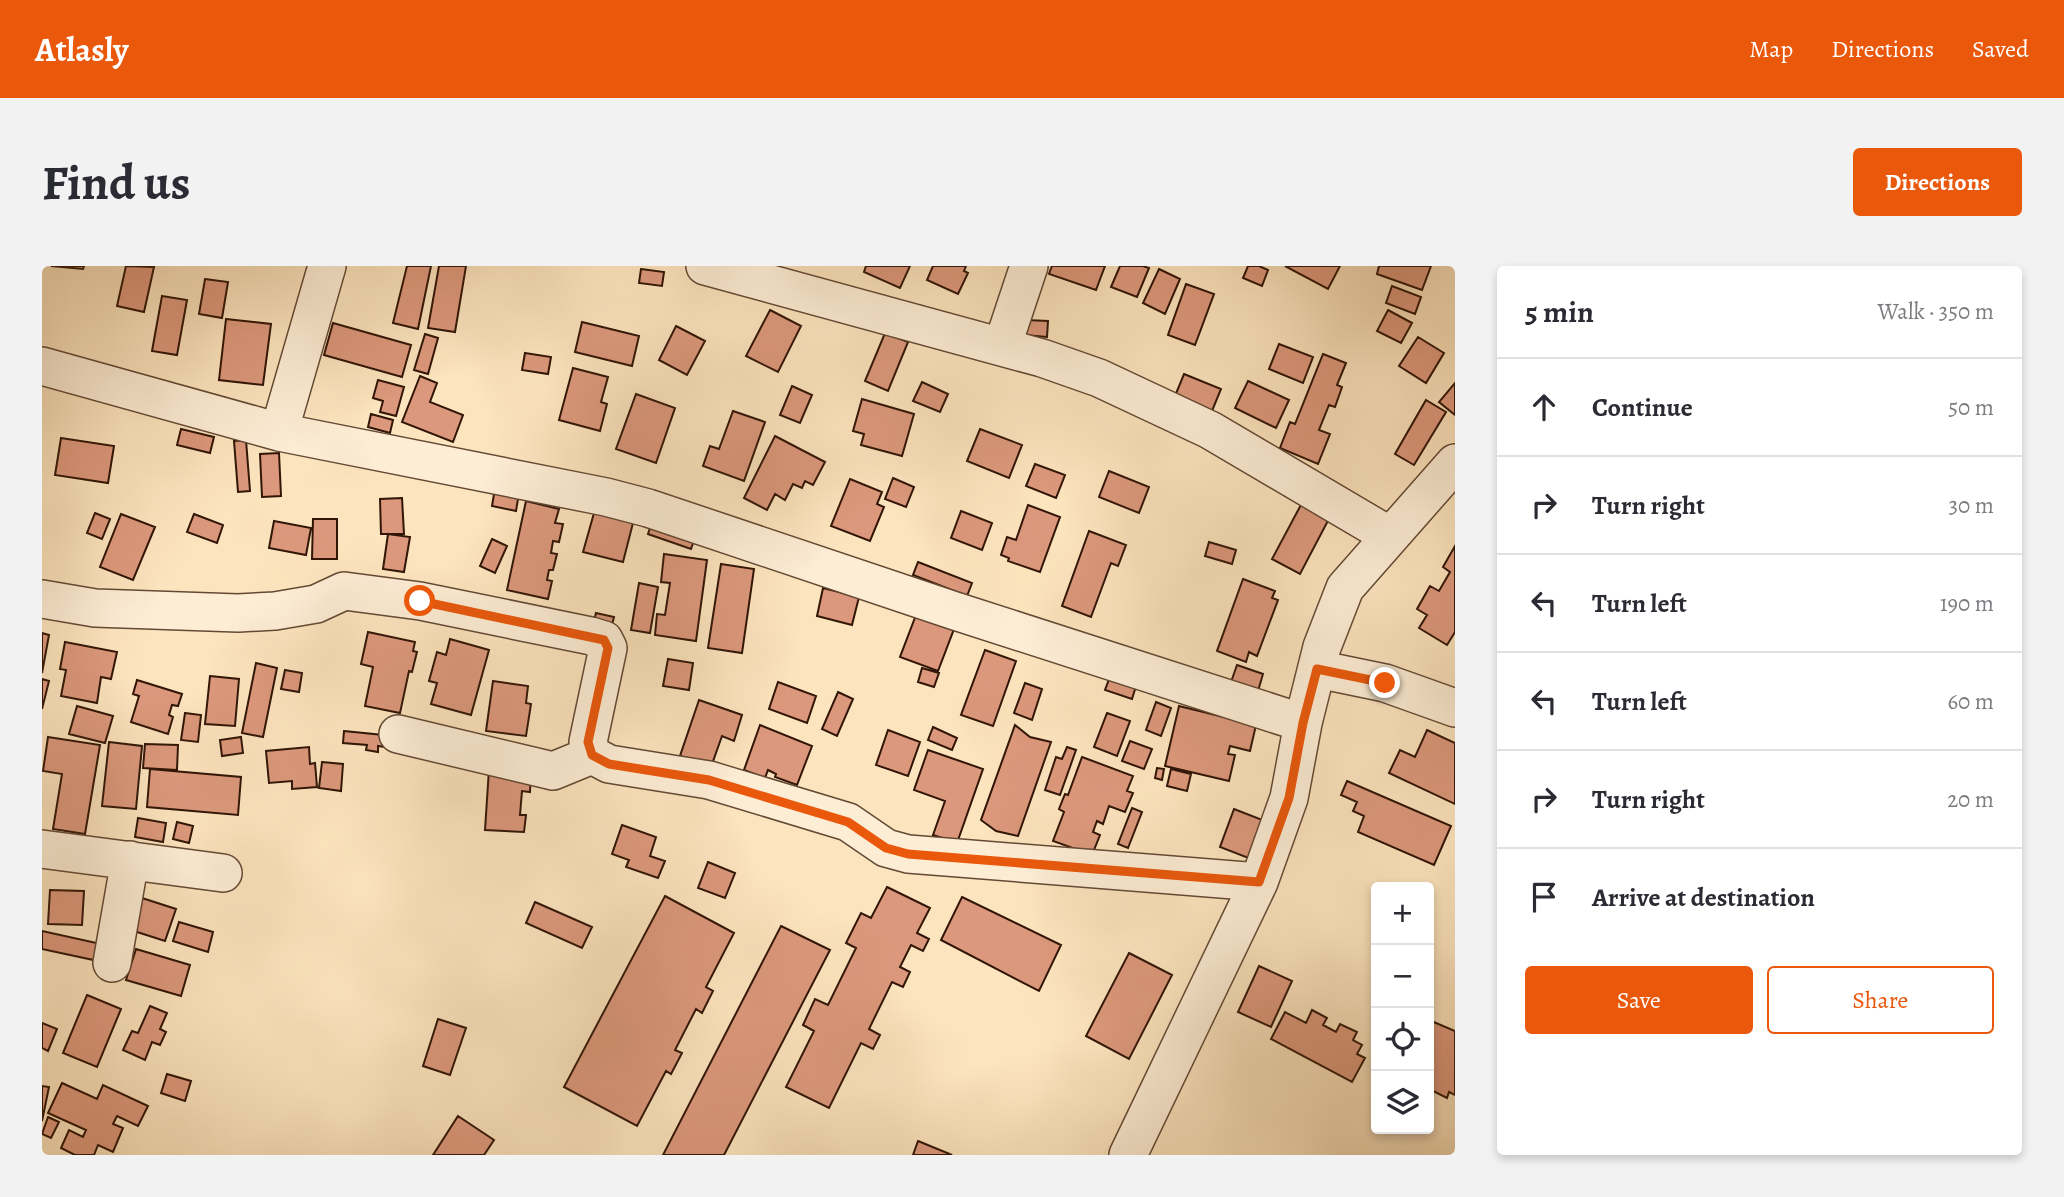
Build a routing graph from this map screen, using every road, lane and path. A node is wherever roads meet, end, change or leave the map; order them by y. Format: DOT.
graph roads {
  1 [pos="327,266"];
  2 [pos="705,266"];
  3 [pos="1029,266"];
  4 [pos="1002,347"];
  5 [pos="42,366"];
  6 [pos="279,432"];
  7 [pos="1455,463"];
  8 [pos="1390,536"];
  9 [pos="42,599"];
  10 [pos="1317,669"];
  11 [pos="1455,708"];
  12 [pos="1303,723"];
  13 [pos="398,734"];
  14 [pos="592,755"];
  15 [pos="42,849"];
  16 [pos="130,860"];
  17 [pos="223,873"];
  18 [pos="1259,882"];
  19 [pos="112,963"];
  20 [pos="1128,1155"];
  1 -- 6 [label="street"];
  2 -- 4 [label="street"];
  3 -- 4 [label="street"];
  4 -- 8 [label="street"];
  5 -- 6 [label="street"];
  6 -- 12 [label="street"];
  7 -- 8 [label="street"];
  8 -- 10 [label="street"];
  9 -- 14 [label="street"];
  10 -- 11 [label="street"];
  10 -- 12 [label="street"];
  12 -- 18 [label="street"];
  13 -- 14 [label="street"];
  14 -- 18 [label="street"];
  15 -- 16 [label="street"];
  16 -- 17 [label="street"];
  16 -- 19 [label="street"];
  18 -- 20 [label="street"];
}
